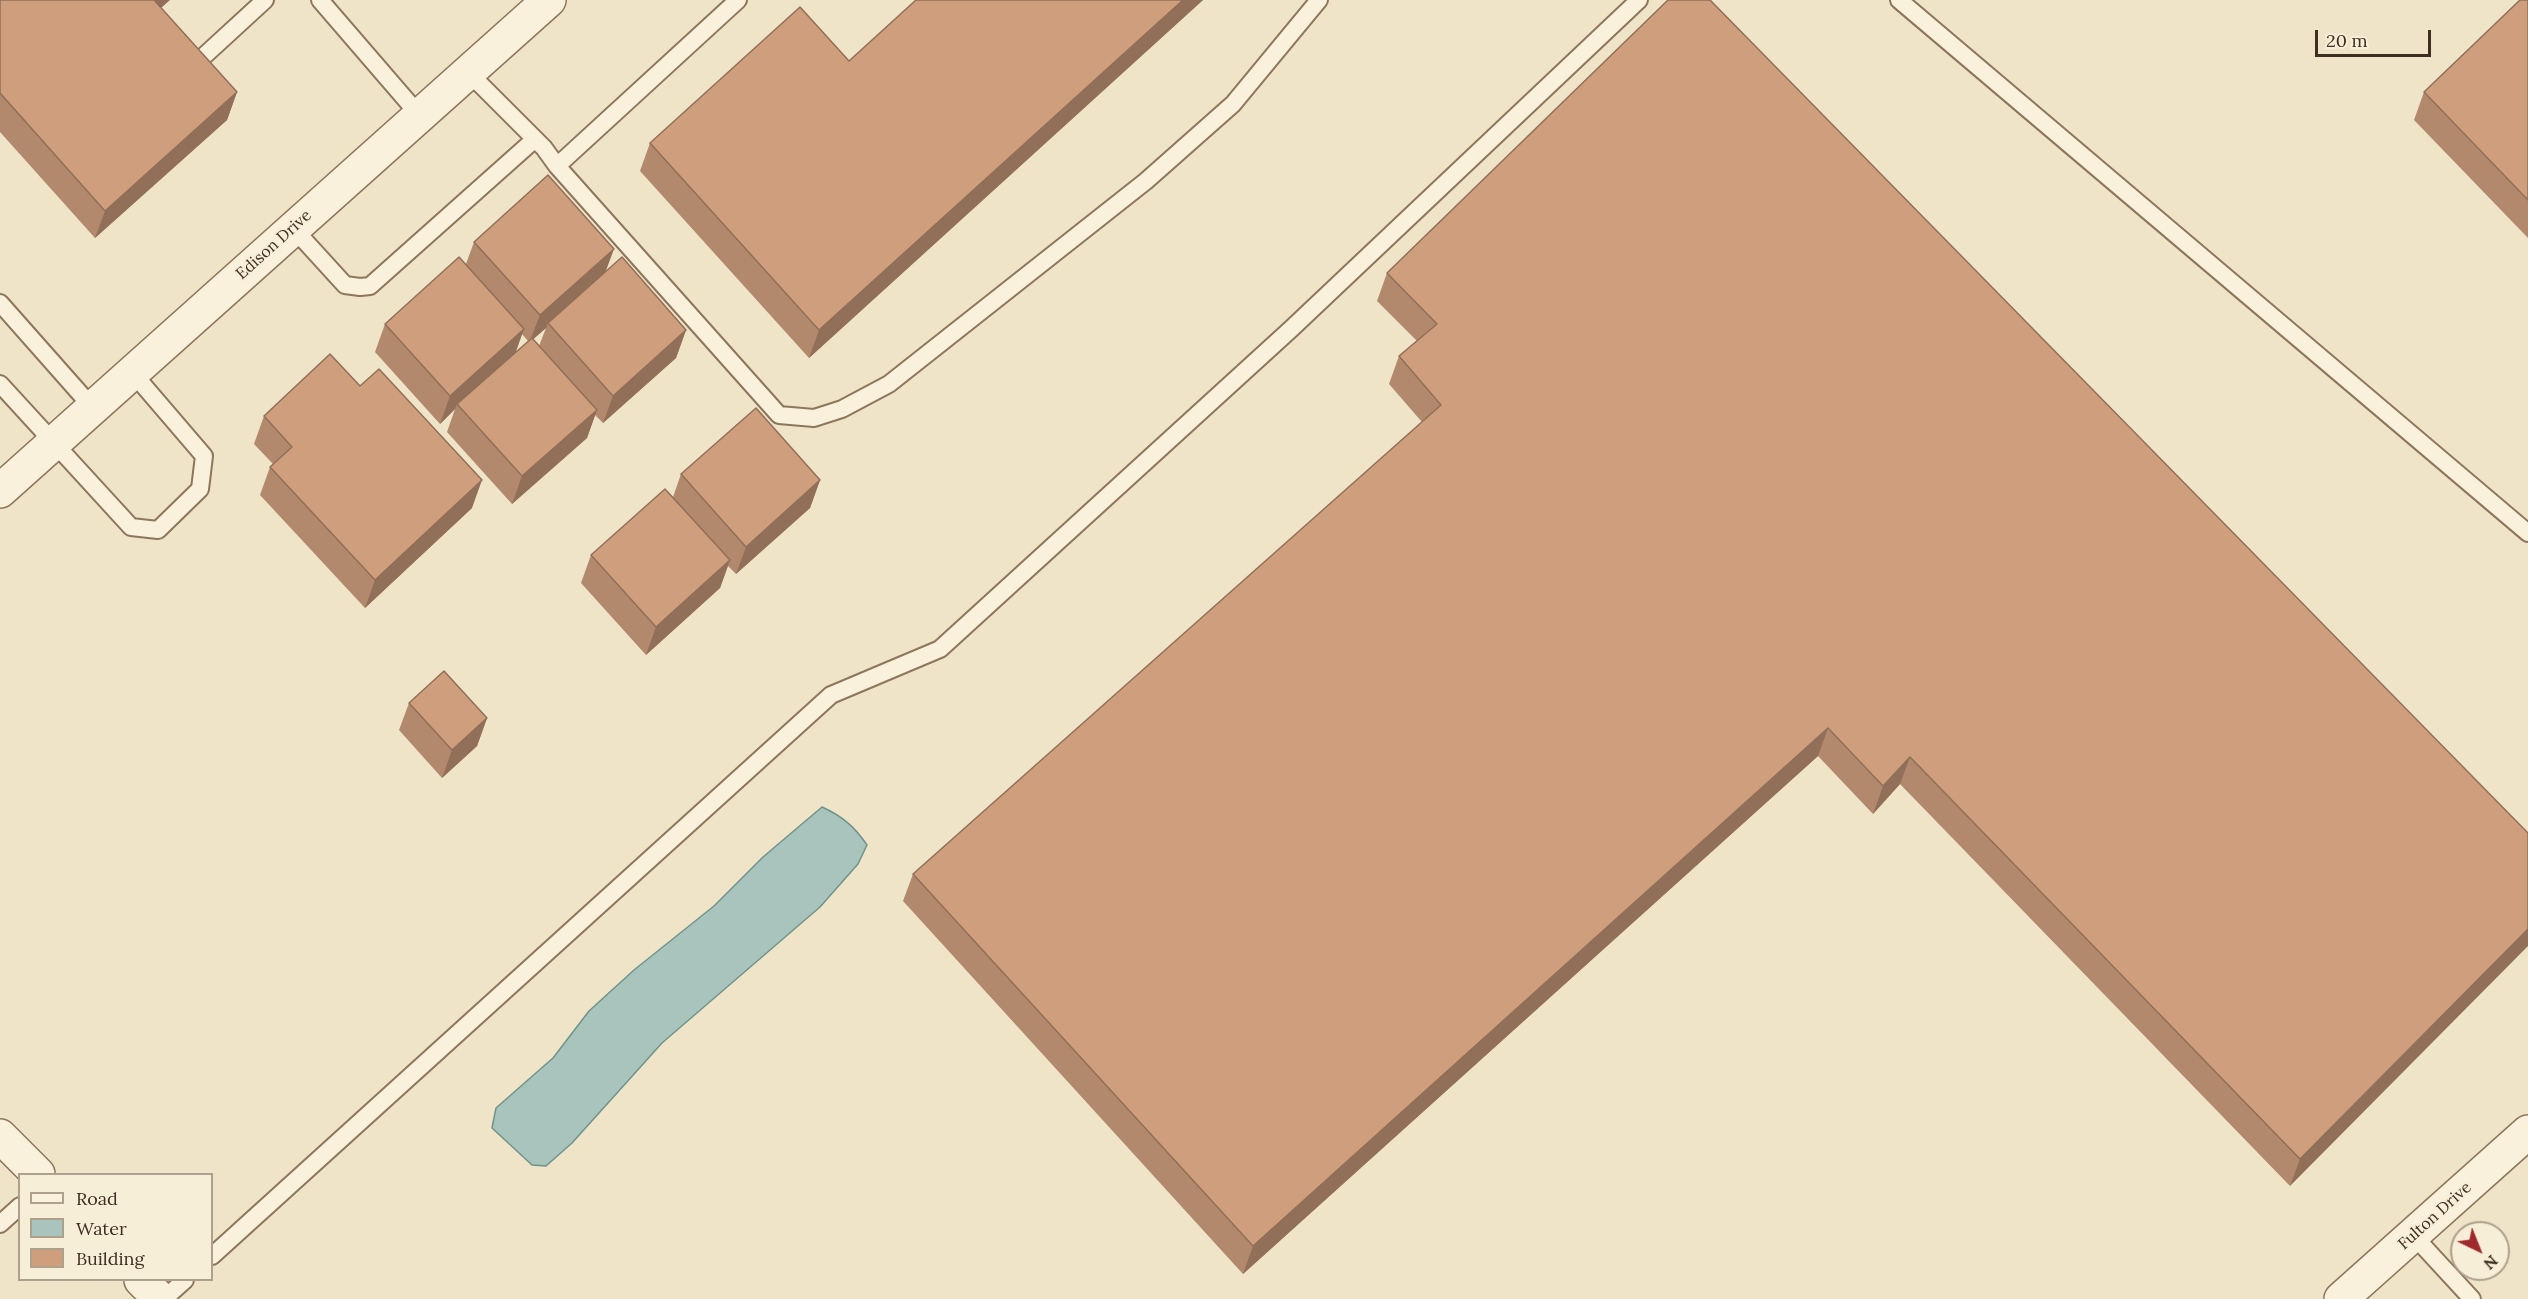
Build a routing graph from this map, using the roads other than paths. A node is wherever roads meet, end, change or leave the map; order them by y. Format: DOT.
graph roads {
  1 [pos="265,0"];
  2 [pos="320,0"];
  3 [pos="549,0"];
  4 [pos="738,0"];
  5 [pos="1319,0"];
  6 [pos="1639,0"];
  7 [pos="1899,0"];
  8 [pos="204,56"];
  9 [pos="468,72"];
  10 [pos="420,116"];
  11 [pos="535,139"];
  12 [pos="557,166"];
  13 [pos="293,228"];
  14 [pos="0,303"];
  15 [pos="132,372"];
  16 [pos="0,384"];
  17 [pos="92,408"];
  18 [pos="53,444"];
  19 [pos="0,491"];
  20 [pos="2528,533"];
  21 [pos="2528,1132"];
  22 [pos="0,1136"];
  23 [pos="37,1173"];
  24 [pos="18,1208"];
  25 [pos="0,1224"];
  26 [pos="2413,1235"];
  27 [pos="213,1255"];
  28 [pos="142,1281"];
  29 [pos="184,1281"];
  30 [pos="162,1299"];
  31 [pos="2341,1299"];
  32 [pos="2472,1299"];
  1 -- 8 [label="lane"];
  2 -- 10 [label="lane"];
  3 -- 9 [label="street, Edison Drive"];
  4 -- 12 [label="lane"];
  5 -- 12 [label="lane"];
  6 -- 27 [label="lane"];
  7 -- 20 [label="lane"];
  9 -- 10 [label="street, Edison Drive"];
  9 -- 11 [label="lane"];
  10 -- 13 [label="street, Edison Drive"];
  11 -- 12 [label="lane"];
  11 -- 13 [label="lane"];
  13 -- 15 [label="street, Edison Drive"];
  14 -- 17 [label="lane"];
  15 -- 17 [label="street, Edison Drive"];
  15 -- 18 [label="lane"];
  16 -- 18 [label="lane"];
  17 -- 18 [label="street, Edison Drive"];
  18 -- 19 [label="street, Edison Drive"];
  21 -- 26 [label="street, Fulton Drive"];
  22 -- 23 [label="street"];
  24 -- 25 [label="lane"];
  26 -- 31 [label="street, Fulton Drive"];
  26 -- 32 [label="lane"];
  28 -- 30 [label="street"];
  29 -- 30 [label="lane"];
}
